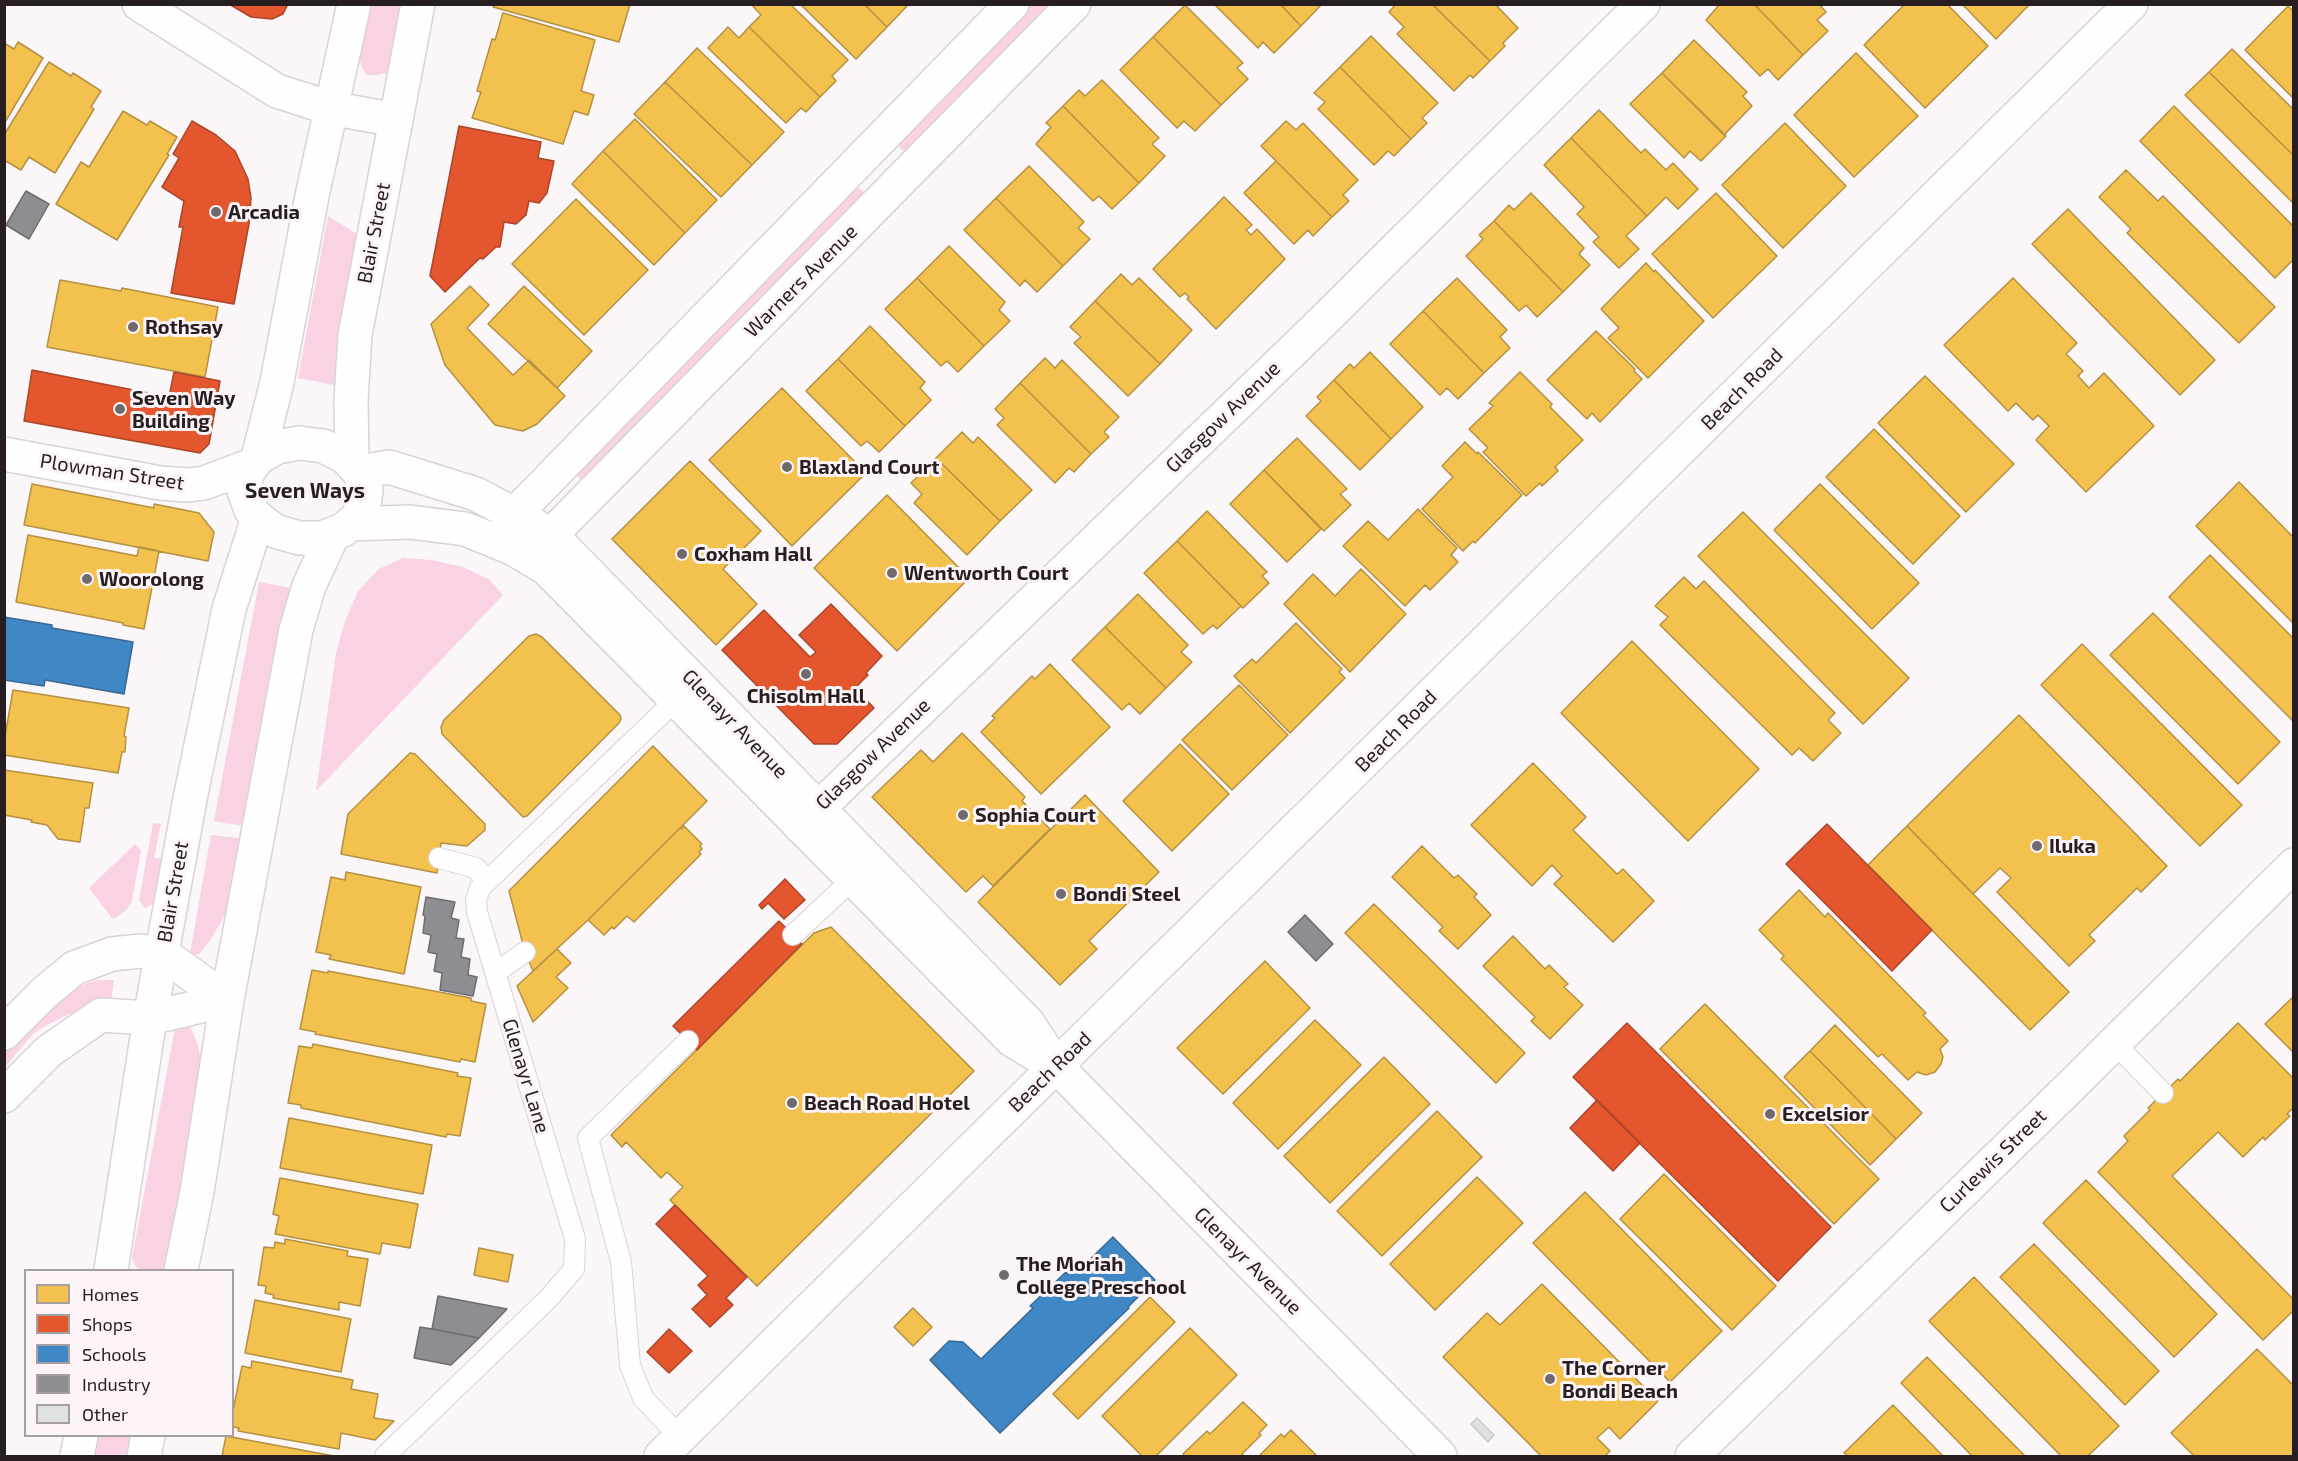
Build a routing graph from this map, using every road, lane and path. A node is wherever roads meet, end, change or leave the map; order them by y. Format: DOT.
graph roads {
  1 [pos="140,4"];
  2 [pos="354,4"];
  3 [pos="418,4"];
  4 [pos="1012,4"];
  5 [pos="1074,4"];
  6 [pos="1643,4"];
  7 [pos="2131,4"];
  8 [pos="330,108"];
  9 [pos="396,120"];
  10 [pos="864,156"];
  11 [pos="895,186"];
  12 [pos="4,454"];
  13 [pos="255,461"];
  14 [pos="356,468"];
  15 [pos="515,514"];
  16 [pos="258,518"];
  17 [pos="342,529"];
  18 [pos="501,543"];
  19 [pos="542,548"];
  20 [pos="676,700"];
  21 [pos="809,817"];
  22 [pos="439,858"];
  23 [pos="2294,865"];
  24 [pos="853,879"];
  25 [pos="487,881"];
  26 [pos="793,936"];
  27 [pos="525,952"];
  28 [pos="163,954"];
  29 [pos="495,973"];
  30 [pos="227,1000"];
  31 [pos="150,1018"];
  32 [pos="4,1033"];
  33 [pos="688,1041"];
  34 [pos="2114,1043"];
  35 [pos="1056,1066"];
  36 [pos="2163,1093"];
  37 [pos="4,1096"];
  38 [pos="111,1269"];
  39 [pos="181,1269"];
  40 [pos="81,1437"];
  41 [pos="148,1437"];
  42 [pos="671,1447"];
  43 [pos="77,1456"];
  44 [pos="144,1456"];
  45 [pos="386,1456"];
  46 [pos="1440,1456"];
  47 [pos="1692,1456"];
  1 -- 8 [label="street"];
  2 -- 8 [label="street"];
  3 -- 9 [label="street, Blair Street"];
  4 -- 10 [label="street, Warners Avenue"];
  5 -- 11 [label="street, Warners Avenue"];
  6 -- 21 [label="street, Glasgow Avenue"];
  7 -- 35 [label="street, Beach Road"];
  8 -- 9 [label="street"];
  8 -- 13 [label="street"];
  9 -- 14 [label="street, Blair Street"];
  10 -- 11 [label="street"];
  10 -- 15 [label="street, Warners Avenue"];
  11 -- 19 [label="street, Warners Avenue"];
  12 -- 13 [label="street, Plowman Street"];
  13 -- 14 [label="street"];
  13 -- 16 [label="street"];
  14 -- 15 [label="street, Glenayr Avenue"];
  14 -- 17 [label="street"];
  15 -- 18 [label="street, Warners Avenue"];
  15 -- 19 [label="street, Glenayr Avenue"];
  16 -- 17 [label="street"];
  16 -- 28 [label="street, Blair Street"];
  17 -- 18 [label="street, Glenayr Avenue"];
  17 -- 30 [label="street"];
  18 -- 19 [label="street, Glenayr Avenue"];
  19 -- 20 [label="street, Glenayr Avenue"];
  19 -- 21 [label="street, Glenayr Avenue"];
  20 -- 21 [label="street, Glenayr Avenue"];
  20 -- 25 [label="lane, Glenayr Lane"];
  21 -- 24 [label="street, Glenayr Avenue"];
  21 -- 35 [label="street, Glenayr Avenue"];
  22 -- 25 [label="lane"];
  23 -- 34 [label="street, Curlewis Street"];
  24 -- 26 [label="lane"];
  24 -- 35 [label="street, Glenayr Avenue"];
  25 -- 29 [label="lane, Glenayr Lane"];
  27 -- 29 [label="lane"];
  28 -- 30 [label="street"];
  28 -- 31 [label="street, Blair Street"];
  28 -- 32 [label="street"];
  29 -- 45 [label="lane, Glenayr Lane"];
  30 -- 31 [label="street"];
  30 -- 39 [label="street"];
  31 -- 37 [label="street"];
  31 -- 38 [label="street, Blair Street"];
  33 -- 42 [label="lane"];
  34 -- 36 [label="lane"];
  34 -- 47 [label="street, Curlewis Street"];
  35 -- 42 [label="street, Beach Road"];
  35 -- 46 [label="street, Glenayr Avenue"];
  40 -- 43 [label="street"];
  41 -- 44 [label="street"];
}
